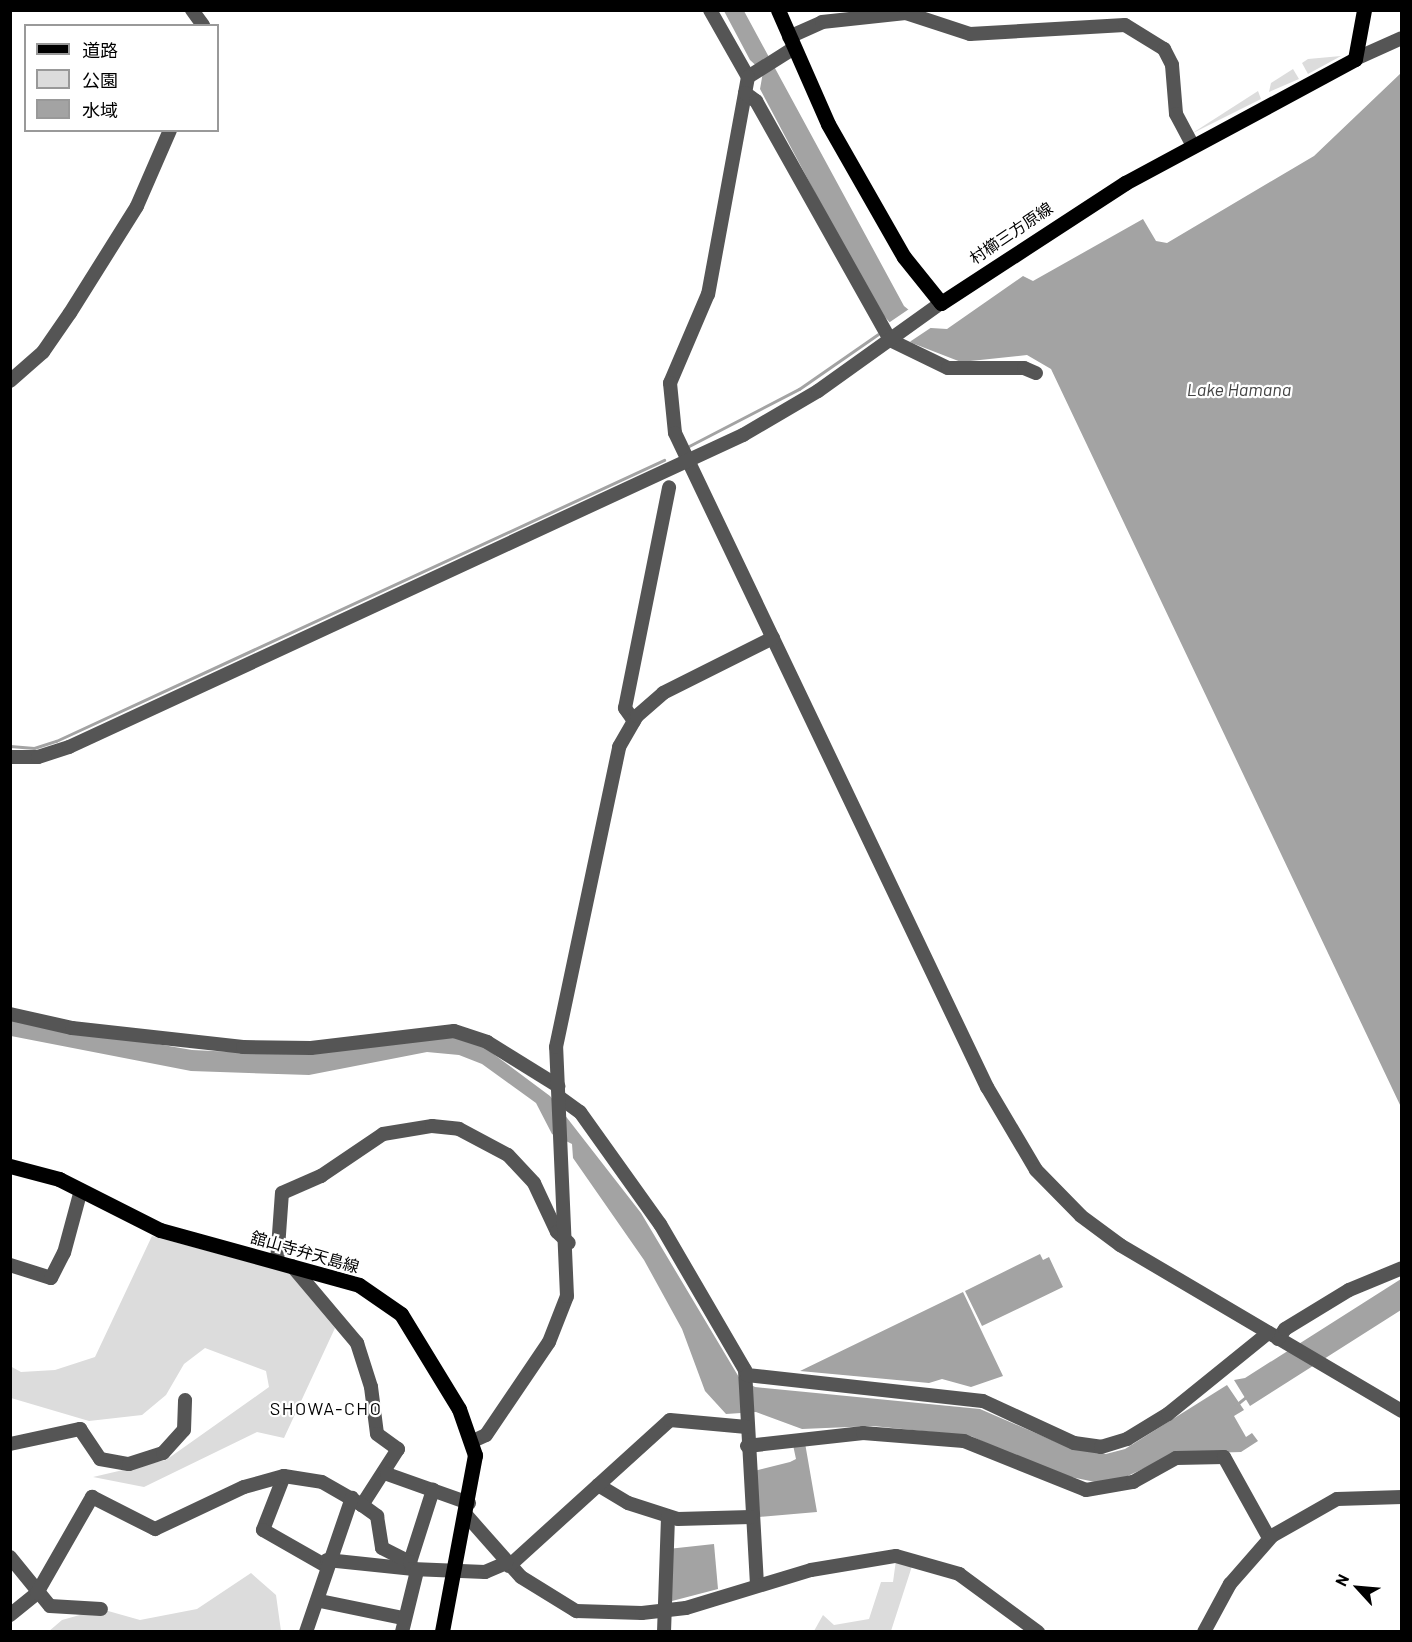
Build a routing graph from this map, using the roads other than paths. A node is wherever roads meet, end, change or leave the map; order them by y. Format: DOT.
graph roads {
  1 [pos="192,10"];
  2 [pos="210,10"];
  3 [pos="710,10"];
  4 [pos="778,10"];
  5 [pos="1364,10"];
  6 [pos="201,24"];
  7 [pos="203,24"];
  8 [pos="1401,38"];
  9 [pos="789,46"];
  10 [pos="1355,59"];
  11 [pos="752,72"];
  12 [pos="745,93"];
  13 [pos="169,132"];
  14 [pos="1192,146"];
  15 [pos="941,303"];
  16 [pos="892,338"];
  17 [pos="1036,374"];
  18 [pos="10,381"];
  19 [pos="688,460"];
  20 [pos="669,487"];
  21 [pos="773,638"];
  22 [pos="634,721"];
  23 [pos="10,758"];
  24 [pos="10,1014"];
  25 [pos="558,1096"];
  26 [pos="10,1166"];
  27 [pos="81,1190"];
  28 [pos="569,1243"];
  29 [pos="276,1262"];
  30 [pos="10,1265"];
  31 [pos="292,1266"];
  32 [pos="1401,1268"];
  33 [pos="1277,1338"];
  34 [pos="747,1377"];
  35 [pos="185,1400"];
  36 [pos="1401,1411"];
  37 [pos="747,1423"];
  38 [pos="473,1441"];
  39 [pos="10,1444"];
  40 [pos="747,1446"];
  41 [pos="387,1474"];
  42 [pos="284,1476"];
  43 [pos="598,1485"];
  44 [pos="433,1490"];
  45 [pos="1401,1497"];
  46 [pos="357,1501"];
  47 [pos="468,1509"];
  48 [pos="668,1517"];
  49 [pos="751,1517"];
  50 [pos="1269,1538"];
  51 [pos="10,1557"];
  52 [pos="327,1563"];
  53 [pos="508,1564"];
  54 [pos="413,1567"];
  55 [pos="454,1574"];
  56 [pos="757,1585"];
  57 [pos="37,1593"];
  58 [pos="320,1601"];
  59 [pos="102,1609"];
  60 [pos="661,1612"];
  61 [pos="10,1616"];
  62 [pos="402,1625"];
  63 [pos="306,1632"];
  64 [pos="442,1632"];
  65 [pos="664,1632"];
  66 [pos="1038,1632"];
  67 [pos="1204,1632"];
  1 -- 6 [label="street"];
  2 -- 7 [label="street"];
  3 -- 11 [label="street"];
  4 -- 9 [label="main road"];
  5 -- 10 [label="main road"];
  8 -- 10 [label="street"];
  9 -- 11 [label="street"];
  9 -- 14 [label="street"];
  9 -- 15 [label="main road"];
  10 -- 14 [label="main road, 村櫛三方原線"];
  11 -- 12 [label="street"];
  12 -- 16 [label="street"];
  12 -- 19 [label="street"];
  13 -- 18 [label="street"];
  14 -- 15 [label="main road, 村櫛三方原線"];
  15 -- 16 [label="street"];
  16 -- 17 [label="street"];
  16 -- 19 [label="street"];
  19 -- 21 [label="street"];
  19 -- 23 [label="street"];
  20 -- 22 [label="street"];
  21 -- 22 [label="street"];
  21 -- 33 [label="street"];
  22 -- 25 [label="street"];
  24 -- 25 [label="street"];
  25 -- 28 [label="street"];
  25 -- 34 [label="street"];
  26 -- 27 [label="main road, 舘山寺弁天島線"];
  27 -- 29 [label="main road, 舘山寺弁天島線"];
  27 -- 30 [label="street"];
  28 -- 29 [label="street"];
  28 -- 38 [label="street"];
  29 -- 31 [label="main road, 舘山寺弁天島線"];
  31 -- 38 [label="main road, 舘山寺弁天島線"];
  31 -- 41 [label="street"];
  32 -- 33 [label="street"];
  33 -- 34 [label="street"];
  33 -- 36 [label="street"];
  34 -- 37 [label="street"];
  35 -- 39 [label="street"];
  37 -- 40 [label="street"];
  37 -- 43 [label="street"];
  38 -- 47 [label="main road"];
  40 -- 49 [label="street"];
  40 -- 50 [label="street"];
  41 -- 44 [label="street"];
  41 -- 46 [label="street"];
  42 -- 46 [label="street"];
  42 -- 52 [label="street"];
  42 -- 57 [label="street"];
  43 -- 48 [label="street"];
  43 -- 53 [label="street"];
  44 -- 47 [label="street"];
  44 -- 54 [label="street"];
  45 -- 50 [label="street"];
  46 -- 52 [label="street"];
  46 -- 54 [label="street"];
  47 -- 53 [label="street"];
  47 -- 55 [label="main road"];
  48 -- 49 [label="street"];
  48 -- 60 [label="street"];
  49 -- 56 [label="street"];
  50 -- 67 [label="street"];
  51 -- 57 [label="street"];
  52 -- 54 [label="street"];
  52 -- 58 [label="street"];
  53 -- 55 [label="street"];
  53 -- 60 [label="street"];
  54 -- 55 [label="street"];
  54 -- 62 [label="street"];
  55 -- 64 [label="main road"];
  56 -- 60 [label="street"];
  56 -- 66 [label="street"];
  57 -- 59 [label="street"];
  57 -- 61 [label="street"];
  58 -- 62 [label="street"];
  58 -- 63 [label="street"];
  60 -- 65 [label="street"];
}
